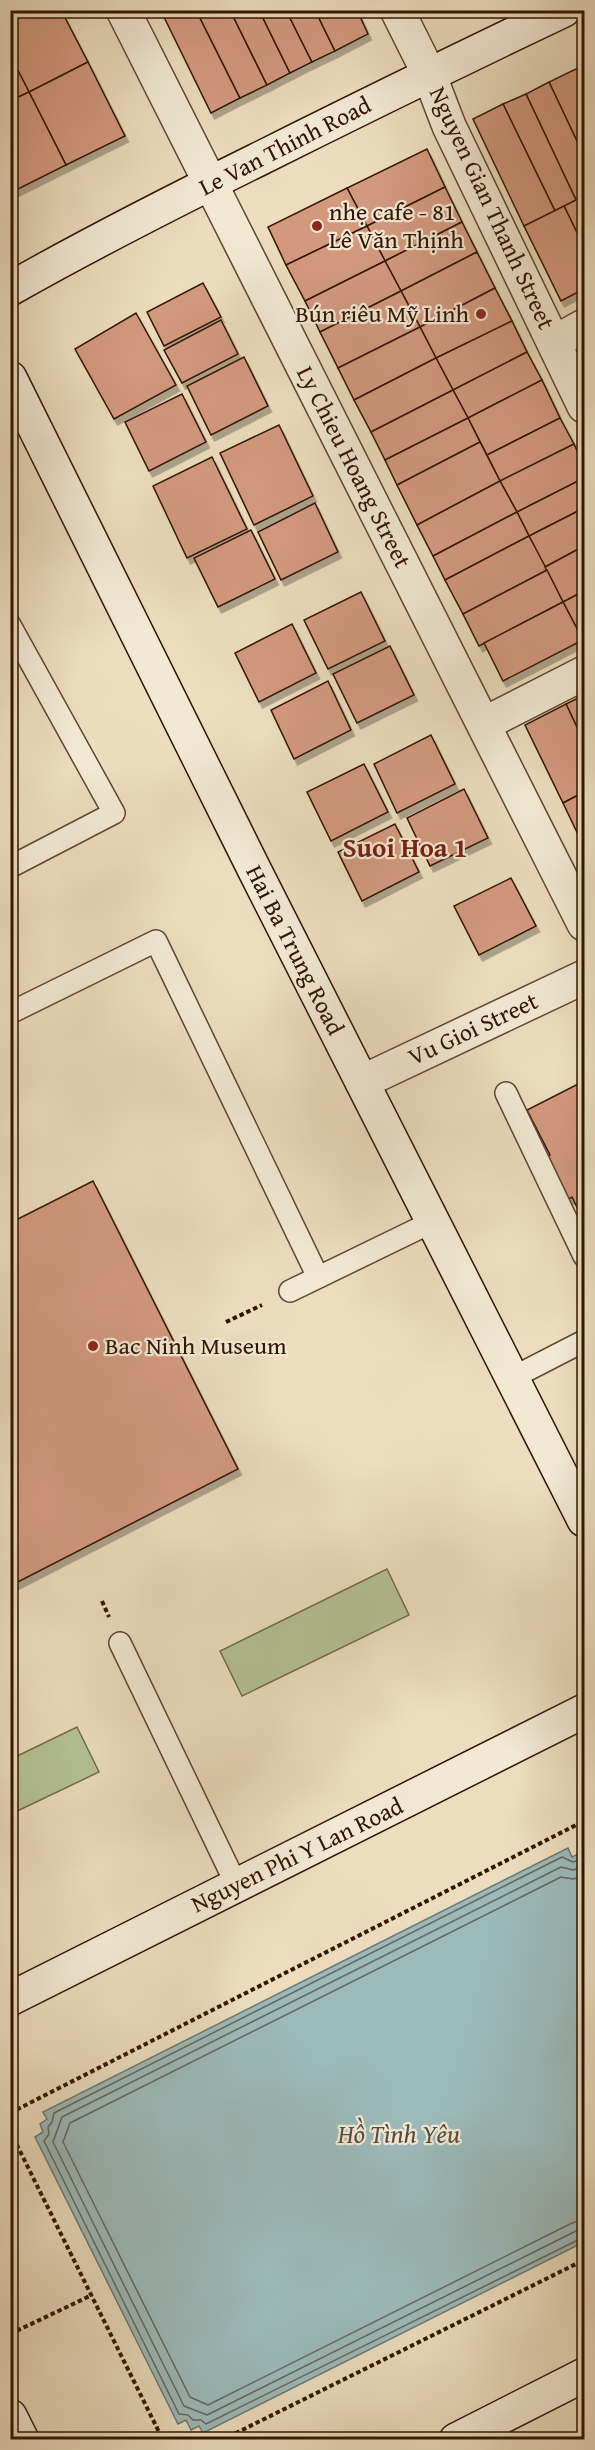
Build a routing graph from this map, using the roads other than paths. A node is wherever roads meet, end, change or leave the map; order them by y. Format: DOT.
graph roads {
  1 [pos="123,10"];
  2 [pos="397,10"];
  3 [pos="564,10"];
  4 [pos="429,74"];
  5 [pos="209,184"];
  6 [pos="10,289"];
  7 [pos="585,326"];
  8 [pos="555,342"];
  9 [pos="10,378"];
  10 [pos="585,406"];
  11 [pos="10,625"];
  12 [pos="585,673"];
  13 [pos="484,724"];
  14 [pos="10,867"];
  15 [pos="585,924"];
  16 [pos="585,977"];
  17 [pos="10,1013"];
  18 [pos="362,1082"];
  19 [pos="506,1093"];
  20 [pos="432,1222"];
  21 [pos="585,1256"];
  22 [pos="318,1277"];
  23 [pos="290,1291"];
  24 [pos="585,1341"];
  25 [pos="512,1378"];
  26 [pos="585,1520"];
  27 [pos="120,1643"];
  28 [pos="585,1711"];
  29 [pos="236,1884"];
  30 [pos="10,1999"];
  31 [pos="585,2375"];
  32 [pos="10,2416"];
  33 [pos="22,2439"];
  34 [pos="456,2439"];
  1 -- 5 [label="street, Ly Chieu Hoang Street"];
  2 -- 4 [label="street, Nguyen Gian Thanh Street"];
  3 -- 4 [label="street, Le Van Thinh Road"];
  4 -- 5 [label="street, Le Van Thinh Road"];
  4 -- 8 [label="street, Nguyen Gian Thanh Street"];
  5 -- 6 [label="street, Le Van Thinh Road"];
  5 -- 13 [label="street, Ly Chieu Hoang Street"];
  7 -- 8 [label="street"];
  8 -- 10 [label="street, Nguyen Gian Thanh Street"];
  9 -- 18 [label="street, Hai Ba Trung Road"];
  11 -- 14 [label="lane"];
  12 -- 13 [label="street"];
  13 -- 15 [label="street, Ly Chieu Hoang Street"];
  16 -- 18 [label="street, Vu Gioi Street"];
  17 -- 22 [label="lane"];
  18 -- 20 [label="street, Hai Ba Trung Road"];
  19 -- 21 [label="lane"];
  20 -- 22 [label="lane"];
  20 -- 25 [label="street, Hai Ba Trung Road"];
  22 -- 23 [label="lane"];
  24 -- 25 [label="lane"];
  25 -- 26 [label="street, Hai Ba Trung Road"];
  27 -- 29 [label="lane"];
  28 -- 29 [label="street, Nguyen Phi Y Lan Road"];
  29 -- 30 [label="street, Nguyen Phi Y Lan Road"];
  31 -- 34 [label="street"];
  32 -- 33 [label="street"];
}
